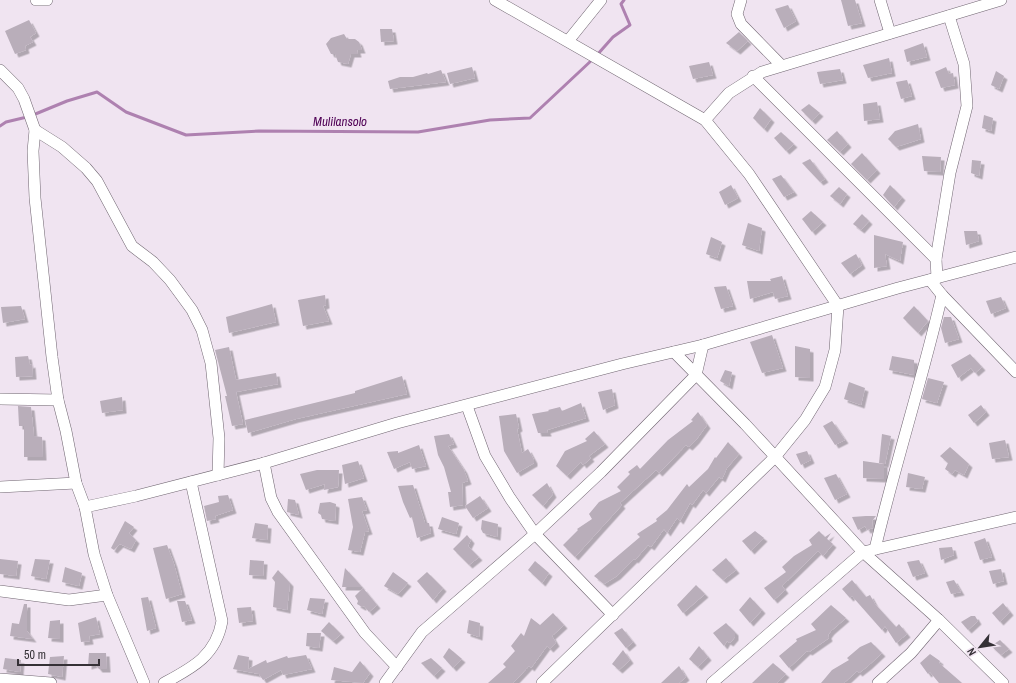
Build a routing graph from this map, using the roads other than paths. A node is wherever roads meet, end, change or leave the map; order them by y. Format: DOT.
graph roads {
  1 [pos="36,0"];
  2 [pos="47,0"];
  3 [pos="495,0"];
  4 [pos="601,0"];
  5 [pos="741,0"];
  6 [pos="880,0"];
  7 [pos="1001,0"];
  8 [pos="949,16"];
  9 [pos="890,33"];
  10 [pos="568,41"];
  11 [pos="781,65"];
  12 [pos="0,70"];
  13 [pos="752,76"];
  14 [pos="705,120"];
  15 [pos="32,122"];
  16 [pos="1016,257"];
  17 [pos="936,259"];
  18 [pos="933,279"];
  19 [pos="942,295"];
  20 [pos="838,306"];
  21 [pos="703,345"];
  22 [pos="674,352"];
  23 [pos="1016,372"];
  24 [pos="696,375"];
  25 [pos="0,399"];
  26 [pos="58,400"];
  27 [pos="467,406"];
  28 [pos="775,457"];
  29 [pos="264,463"];
  30 [pos="218,475"];
  31 [pos="191,482"];
  32 [pos="76,483"];
  33 [pos="0,487"];
  34 [pos="85,506"];
  35 [pos="1016,518"];
  36 [pos="535,534"];
  37 [pos="875,549"];
  38 [pos="863,552"];
  39 [pos="0,591"];
  40 [pos="107,595"];
  41 [pos="613,616"];
  42 [pos="939,620"];
  43 [pos="397,667"];
  44 [pos="0,679"];
  45 [pos="51,683"];
  46 [pos="144,683"];
  47 [pos="164,683"];
  48 [pos="385,683"];
  49 [pos="543,683"];
  50 [pos="712,683"];
  51 [pos="878,683"];
  52 [pos="1003,683"];
  1 -- 2 [label="street"];
  3 -- 10 [label="street"];
  4 -- 10 [label="street"];
  5 -- 11 [label="street"];
  6 -- 9 [label="street"];
  7 -- 8 [label="street"];
  8 -- 9 [label="street"];
  8 -- 17 [label="street"];
  9 -- 11 [label="street"];
  10 -- 14 [label="street"];
  11 -- 13 [label="street"];
  12 -- 15 [label="street"];
  13 -- 14 [label="street"];
  13 -- 17 [label="street"];
  14 -- 20 [label="street"];
  15 -- 26 [label="street"];
  15 -- 30 [label="street"];
  16 -- 18 [label="street"];
  17 -- 18 [label="street"];
  18 -- 19 [label="street"];
  18 -- 20 [label="street"];
  19 -- 23 [label="street"];
  19 -- 37 [label="street"];
  20 -- 21 [label="street"];
  20 -- 28 [label="street"];
  21 -- 22 [label="street"];
  21 -- 24 [label="street"];
  22 -- 24 [label="street"];
  22 -- 27 [label="street"];
  24 -- 28 [label="street"];
  24 -- 36 [label="street"];
  25 -- 26 [label="street"];
  26 -- 32 [label="street"];
  27 -- 29 [label="street"];
  27 -- 36 [label="street"];
  28 -- 38 [label="street"];
  28 -- 41 [label="street"];
  29 -- 30 [label="street"];
  29 -- 43 [label="street"];
  30 -- 31 [label="street"];
  31 -- 34 [label="street"];
  31 -- 47 [label="street"];
  32 -- 33 [label="street"];
  32 -- 34 [label="street"];
  34 -- 40 [label="street"];
  35 -- 37 [label="street"];
  36 -- 41 [label="street"];
  36 -- 43 [label="street"];
  37 -- 38 [label="street"];
  38 -- 42 [label="street"];
  38 -- 50 [label="street"];
  39 -- 40 [label="street"];
  40 -- 46 [label="street"];
  41 -- 49 [label="street"];
  42 -- 51 [label="street"];
  42 -- 52 [label="street"];
  43 -- 48 [label="street"];
  44 -- 45 [label="street"];
}
